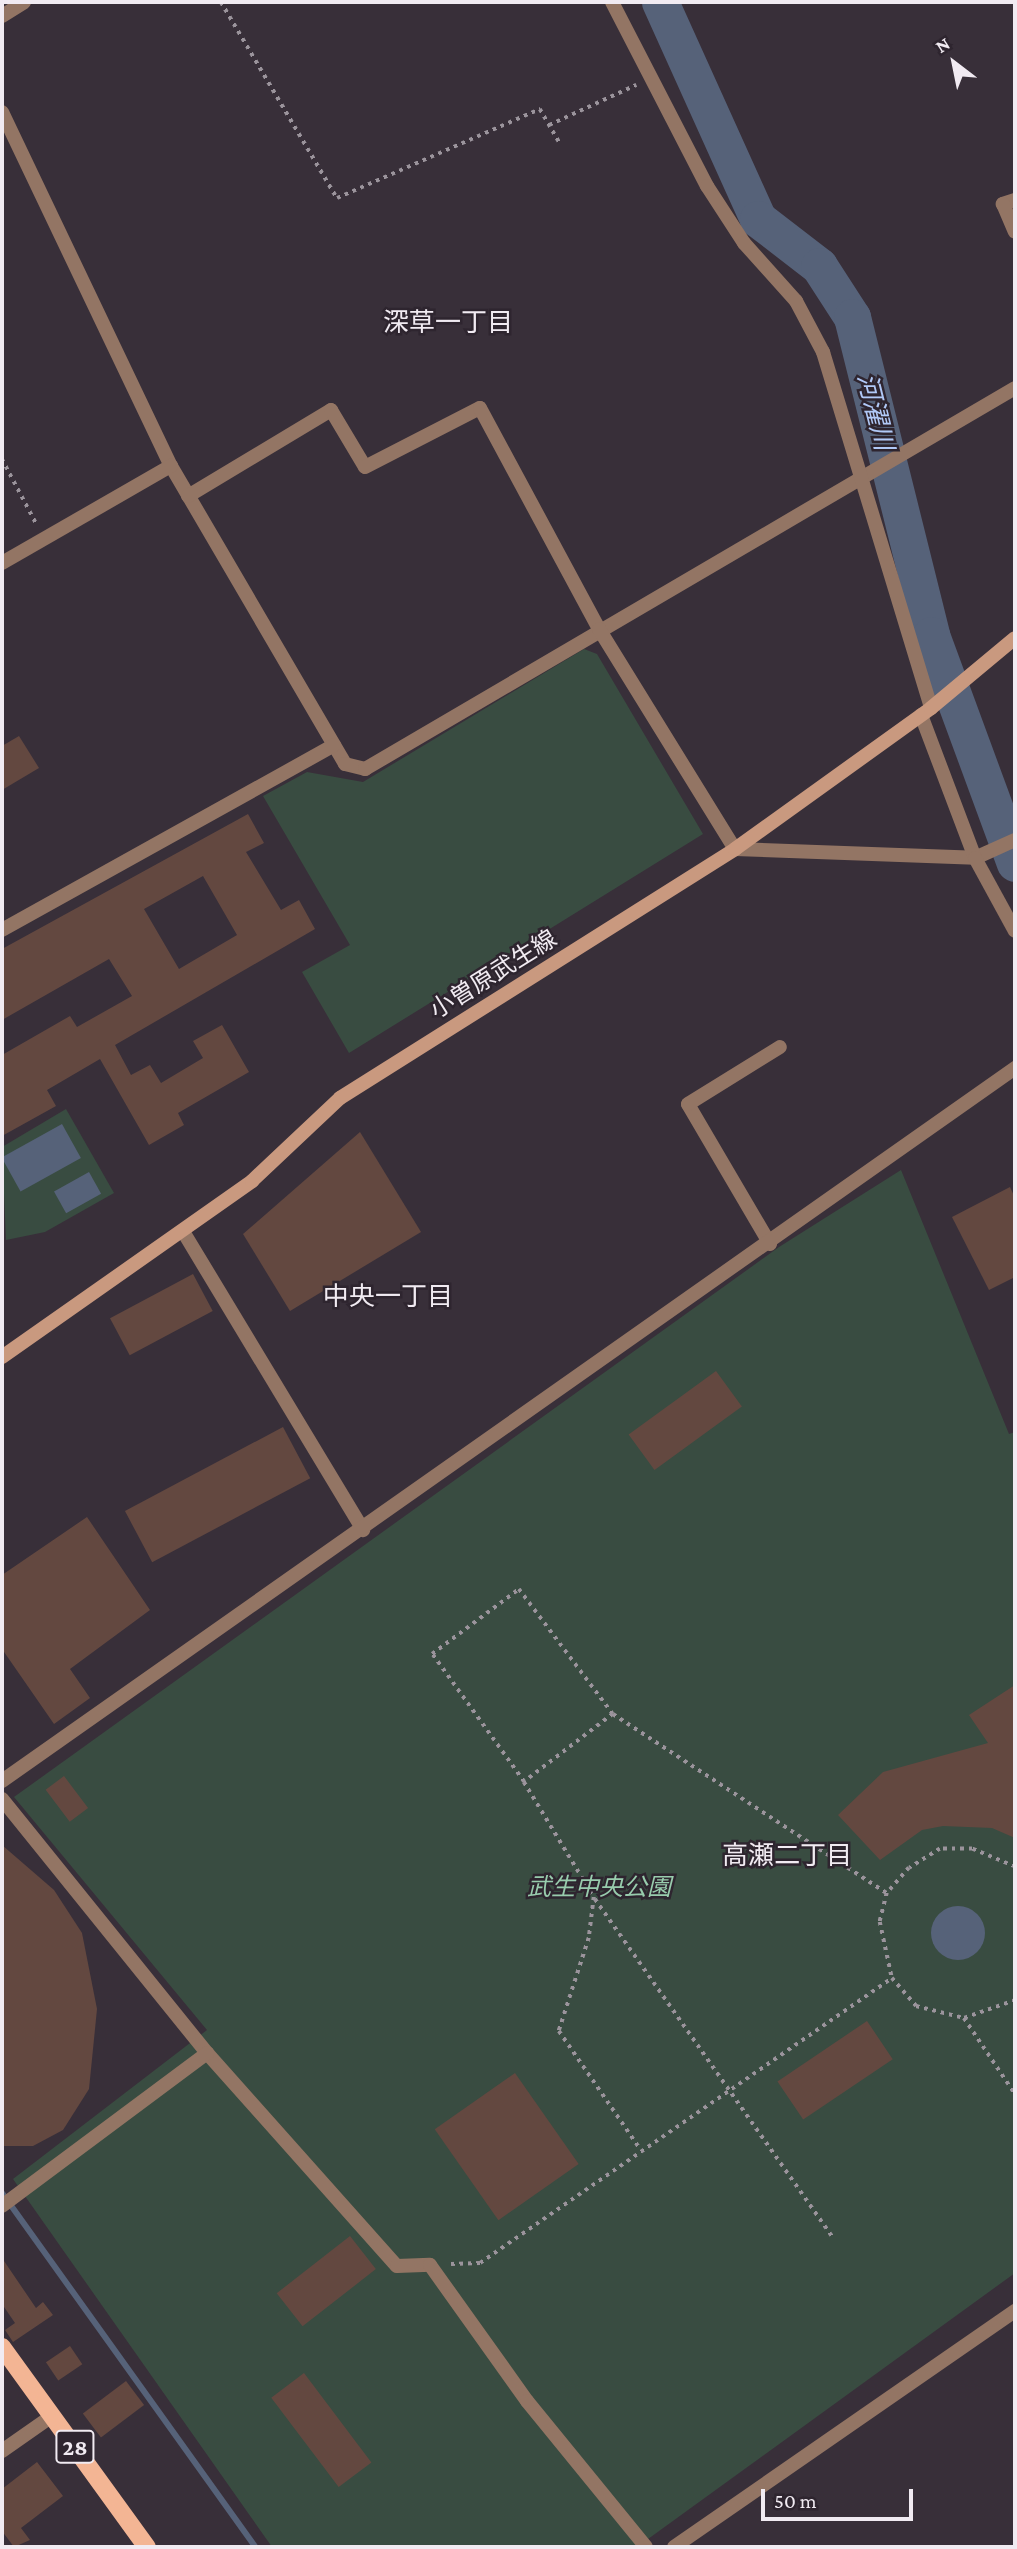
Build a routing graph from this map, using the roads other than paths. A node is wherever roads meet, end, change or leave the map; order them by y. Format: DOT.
graph roads {
  1 [pos="24,2"];
  2 [pos="612,2"];
  3 [pos="2,16"];
  4 [pos="2,112"];
  5 [pos="1015,200"];
  6 [pos="1015,232"];
  7 [pos="1015,388"];
  8 [pos="171,466"];
  9 [pos="864,471"];
  10 [pos="188,496"];
  11 [pos="2,563"];
  12 [pos="599,629"];
  13 [pos="1015,638"];
  14 [pos="929,709"];
  15 [pos="334,746"];
  16 [pos="1015,840"];
  17 [pos="735,849"];
  18 [pos="975,858"];
  19 [pos="2,930"];
  20 [pos="1015,931"];
  21 [pos="780,1047"];
  22 [pos="1015,1068"];
  23 [pos="184,1233"];
  24 [pos="770,1244"];
  25 [pos="2,1357"];
  26 [pos="363,1530"];
  27 [pos="2,1782"];
  28 [pos="2,1798"];
  29 [pos="207,2053"];
  30 [pos="2,2206"];
  31 [pos="1015,2311"];
  32 [pos="2,2347"];
  33 [pos="52,2416"];
  34 [pos="2,2451"];
  35 [pos="679,2546"];
  36 [pos="147,2547"];
  37 [pos="646,2547"];
  1 -- 3 [label="street"];
  2 -- 9 [label="street"];
  4 -- 8 [label="street"];
  5 -- 6 [label="street"];
  7 -- 9 [label="street"];
  8 -- 10 [label="street"];
  8 -- 11 [label="street"];
  9 -- 12 [label="street"];
  9 -- 14 [label="street"];
  10 -- 12 [label="street"];
  10 -- 15 [label="street"];
  12 -- 15 [label="street"];
  12 -- 17 [label="street"];
  13 -- 14 [label="main road, 小曽原武生線"];
  14 -- 17 [label="main road, 小曽原武生線"];
  14 -- 18 [label="street"];
  15 -- 19 [label="street"];
  16 -- 18 [label="street"];
  17 -- 18 [label="street"];
  17 -- 23 [label="main road, 小曽原武生線"];
  18 -- 20 [label="street"];
  21 -- 24 [label="street"];
  22 -- 24 [label="street"];
  23 -- 25 [label="main road, 小曽原武生線"];
  23 -- 26 [label="street"];
  24 -- 26 [label="street"];
  26 -- 27 [label="street"];
  28 -- 29 [label="street"];
  29 -- 30 [label="street"];
  29 -- 37 [label="street"];
  31 -- 35 [label="street"];
  32 -- 33 [label="main road, 28"];
  33 -- 34 [label="street"];
  33 -- 36 [label="main road, 28"];
}
